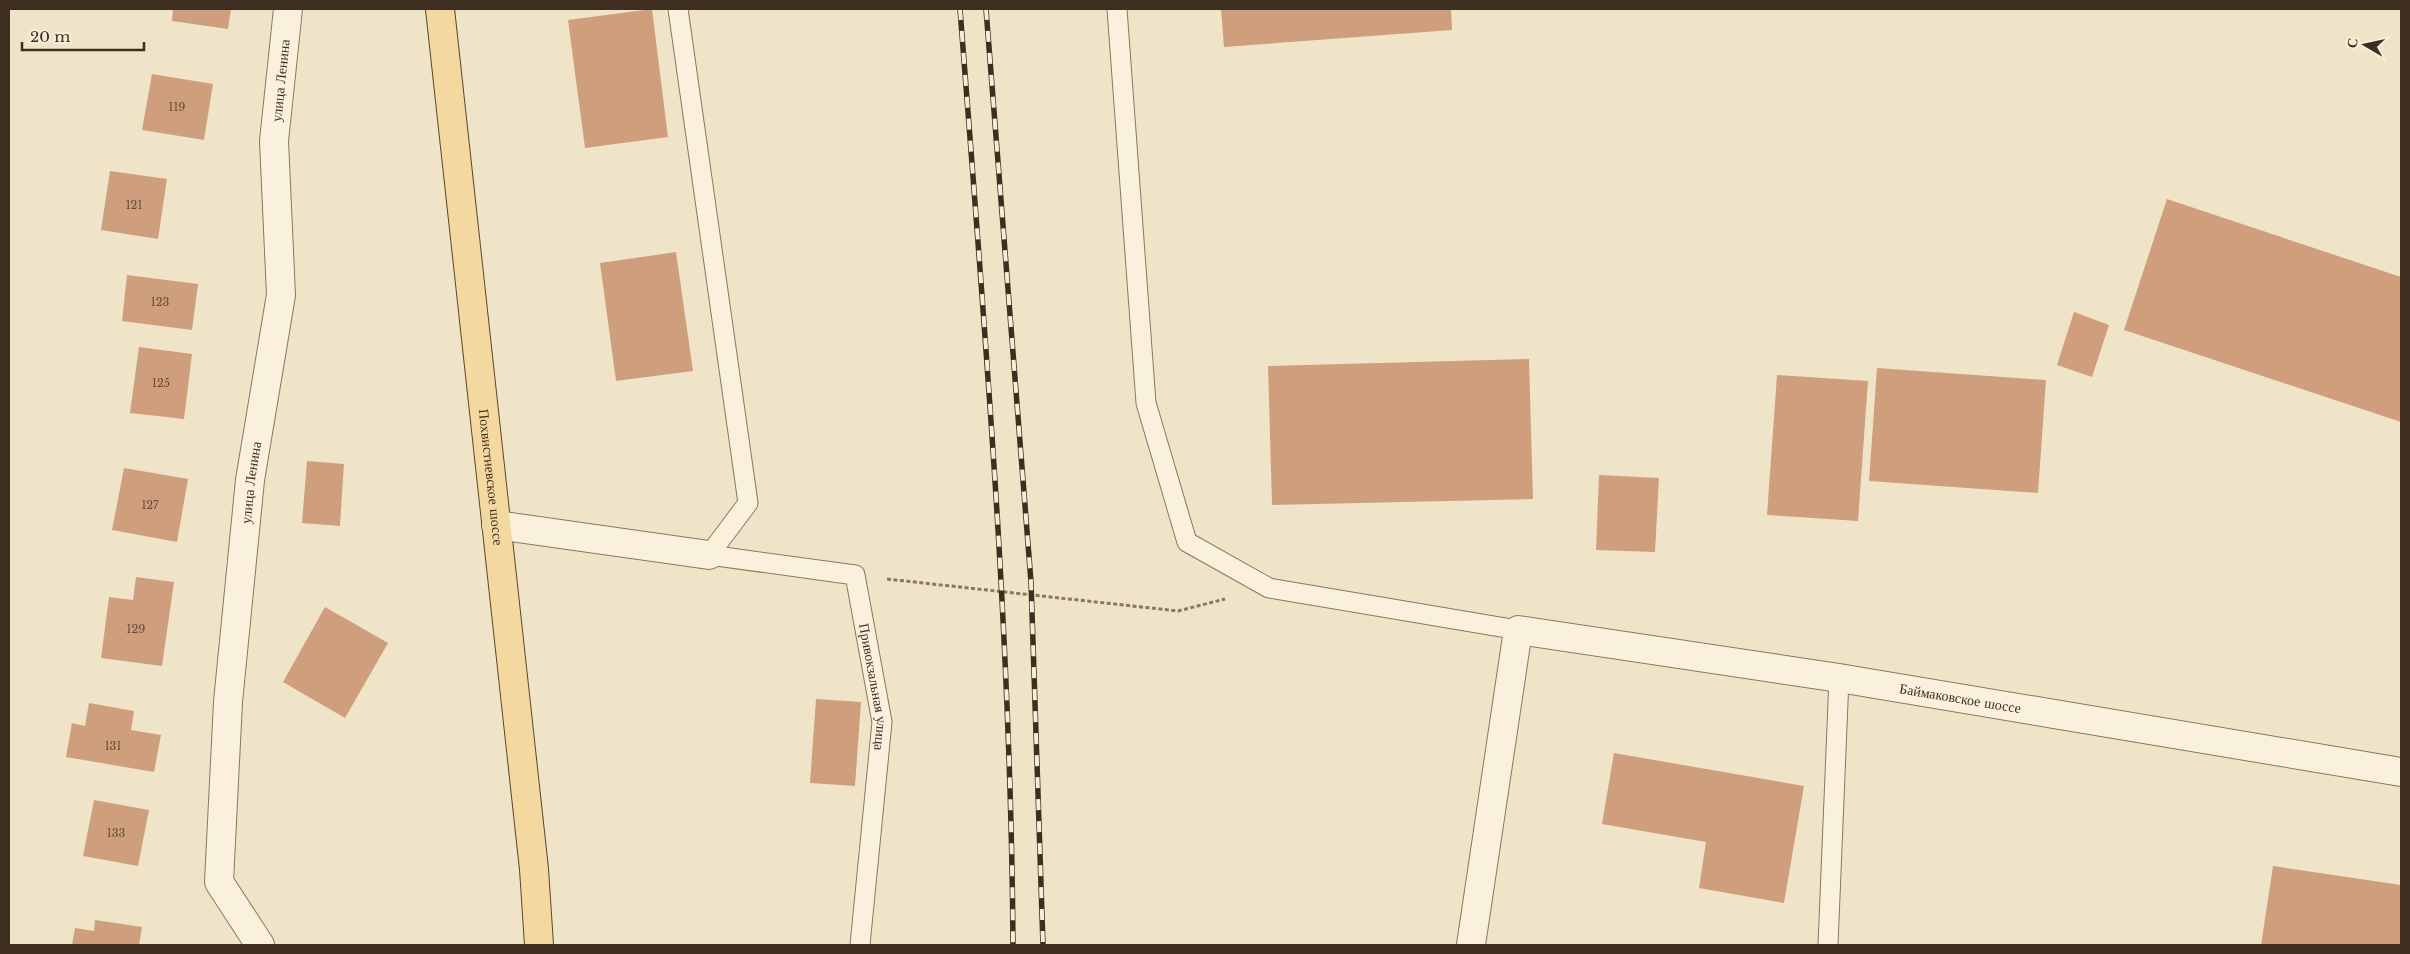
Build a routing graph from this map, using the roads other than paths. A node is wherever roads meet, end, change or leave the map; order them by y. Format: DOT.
graph roads {
  1 [pos="288,9"];
  2 [pos="440,9"];
  3 [pos="678,9"];
  4 [pos="1117,9"];
  5 [pos="496,525"];
  6 [pos="709,555"];
  7 [pos="1518,630"];
  8 [pos="1839,678"];
  9 [pos="2401,772"];
  10 [pos="260,945"];
  11 [pos="539,945"];
  12 [pos="860,945"];
  13 [pos="1471,945"];
  14 [pos="1828,945"];
  1 -- 10 [label="street, улица Ленина"];
  2 -- 5 [label="main road, Похвистневское шоссе"];
  3 -- 6 [label="lane"];
  4 -- 7 [label="lane"];
  5 -- 6 [label="street"];
  5 -- 11 [label="main road, Похвистневское шоссе"];
  6 -- 12 [label="lane, Привокзальная улица"];
  7 -- 8 [label="street, Баймаковское шоссе"];
  7 -- 13 [label="street"];
  8 -- 9 [label="street, Баймаковское шоссе"];
  8 -- 14 [label="lane"];
}
